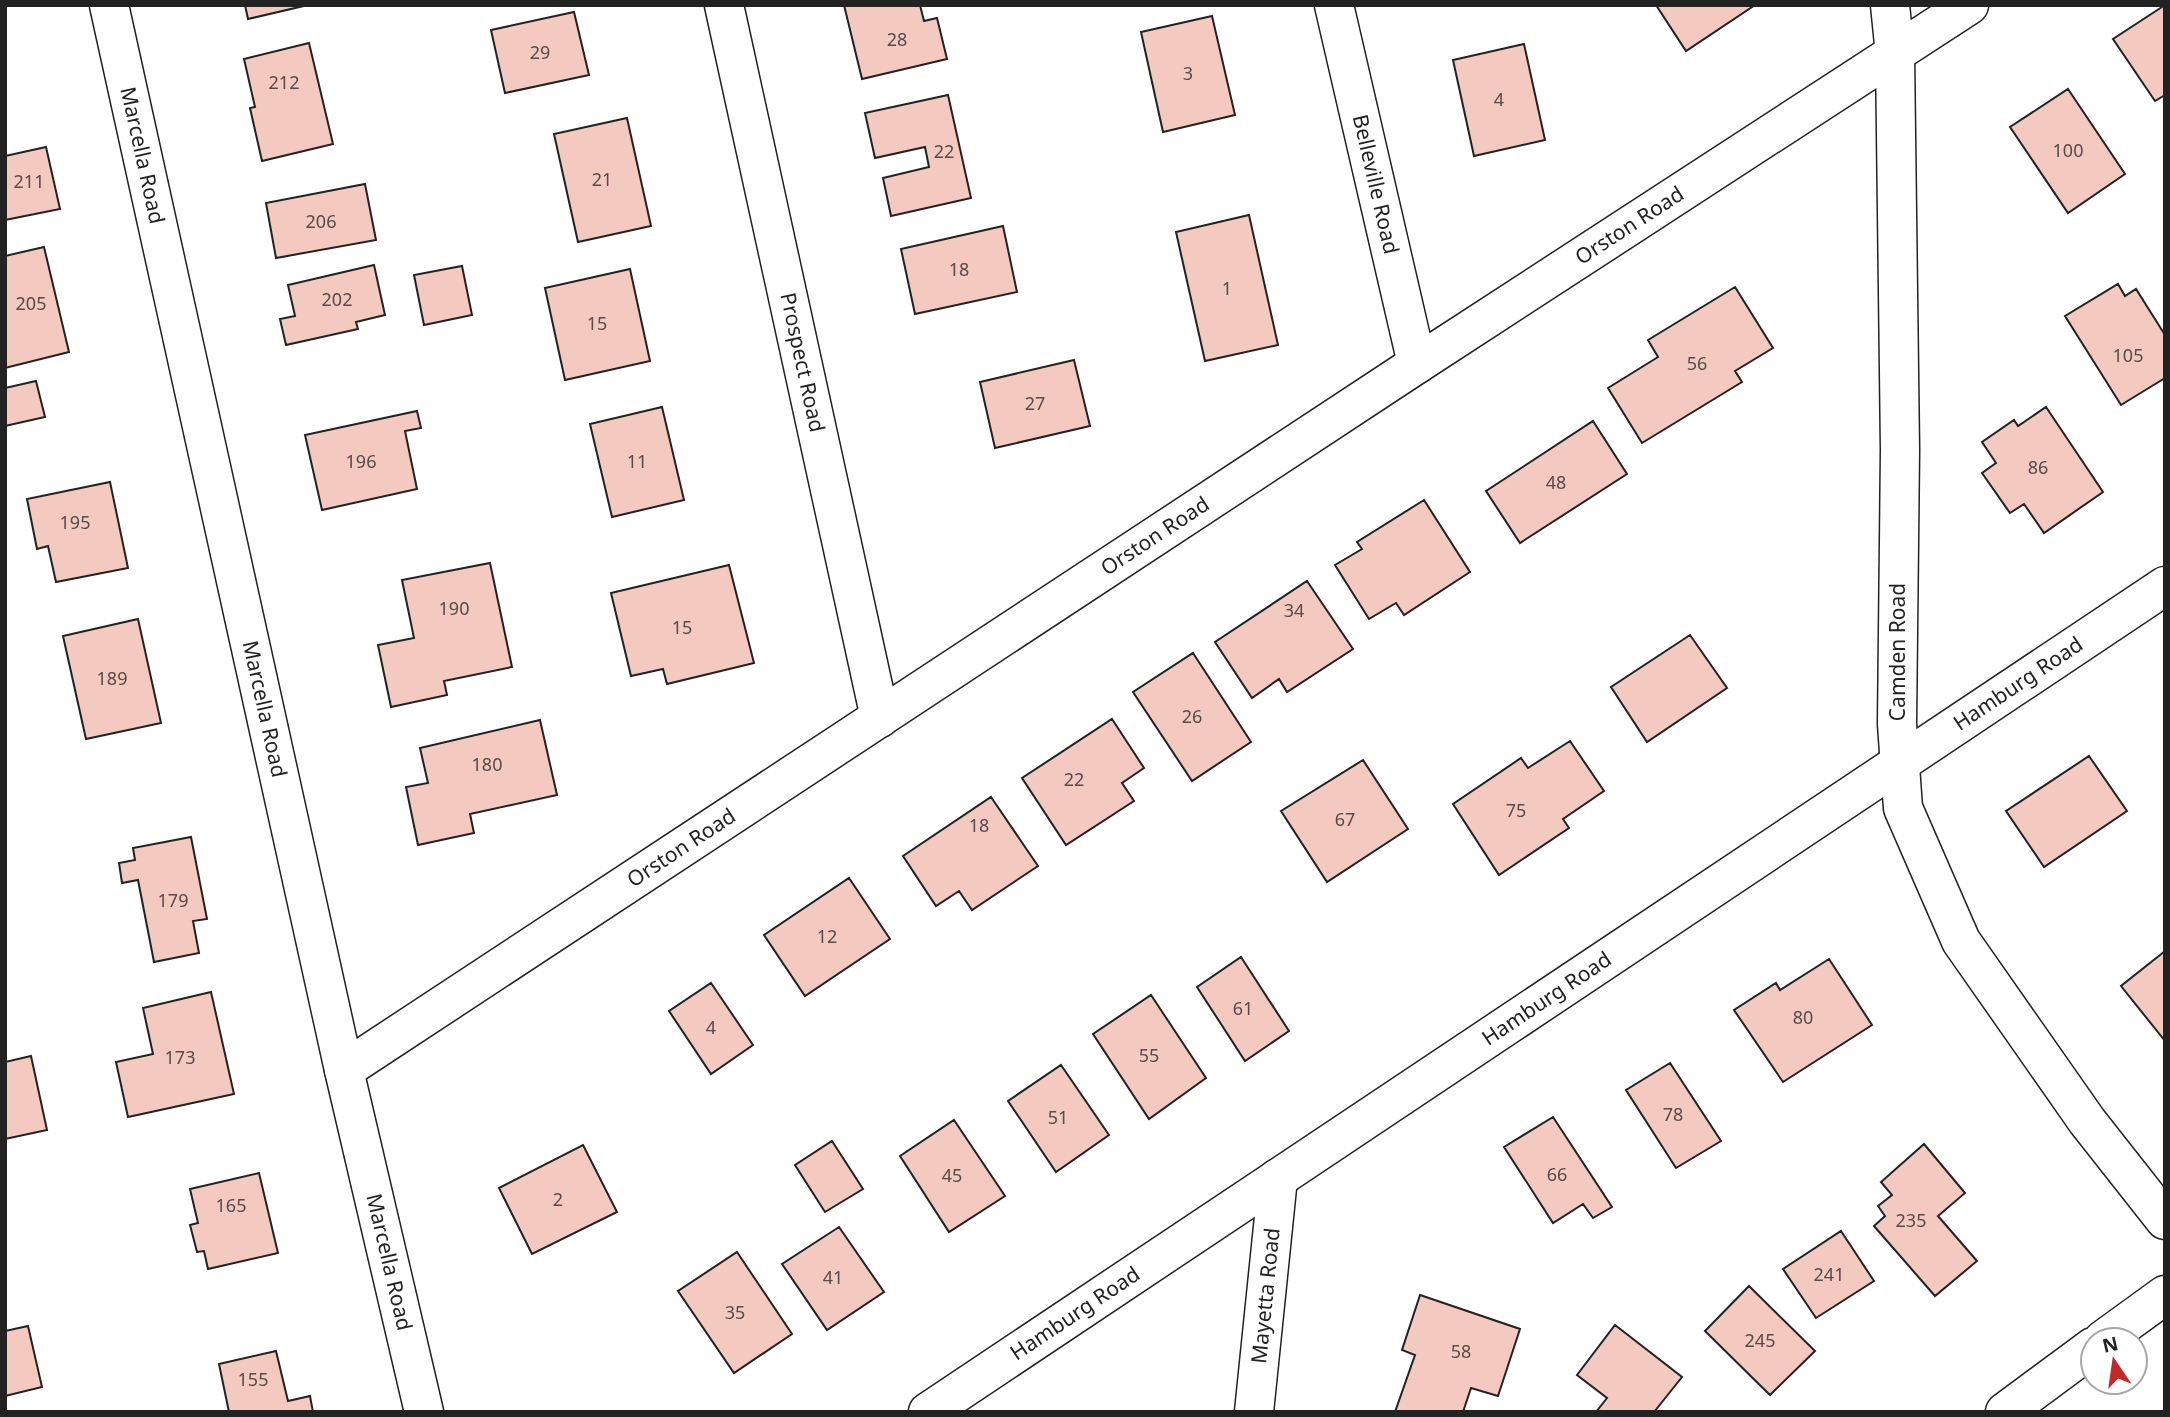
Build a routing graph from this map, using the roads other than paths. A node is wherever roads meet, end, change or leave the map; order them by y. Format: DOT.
graph roads {
  1 [pos="109,5"];
  2 [pos="724,5"];
  3 [pos="1335,5"];
  4 [pos="1890,5"];
  5 [pos="1969,5"];
  6 [pos="1895,54"];
  7 [pos="1417,364"];
  8 [pos="2165,586"];
  9 [pos="880,718"];
  10 [pos="1900,764"];
  11 [pos="344,1070"];
  12 [pos="1278,1178"];
  13 [pos="2165,1220"];
  14 [pos="2165,1295"];
  15 [pos="2122,1326"];
  16 [pos="2079,1357"];
  17 [pos="424,1412"];
  18 [pos="928,1412"];
  19 [pos="1254,1412"];
  20 [pos="2005,1412"];
  1 -- 11 [label="street, Marcella Road"];
  2 -- 9 [label="street, Prospect Road"];
  3 -- 7 [label="street, Belleville Road"];
  4 -- 6 [label="street, Camden Road"];
  5 -- 6 [label="street, Orston Road"];
  6 -- 7 [label="street, Orston Road"];
  6 -- 10 [label="street, Camden Road"];
  7 -- 9 [label="street, Orston Road"];
  8 -- 10 [label="street, Hamburg Road"];
  9 -- 11 [label="street, Orston Road"];
  10 -- 12 [label="street, Hamburg Road"];
  10 -- 13 [label="street, Camden Road"];
  11 -- 17 [label="street, Marcella Road"];
  12 -- 18 [label="street, Hamburg Road"];
  12 -- 19 [label="street, Mayetta Road"];
  14 -- 15 [label="street"];
  16 -- 20 [label="street"];
}
